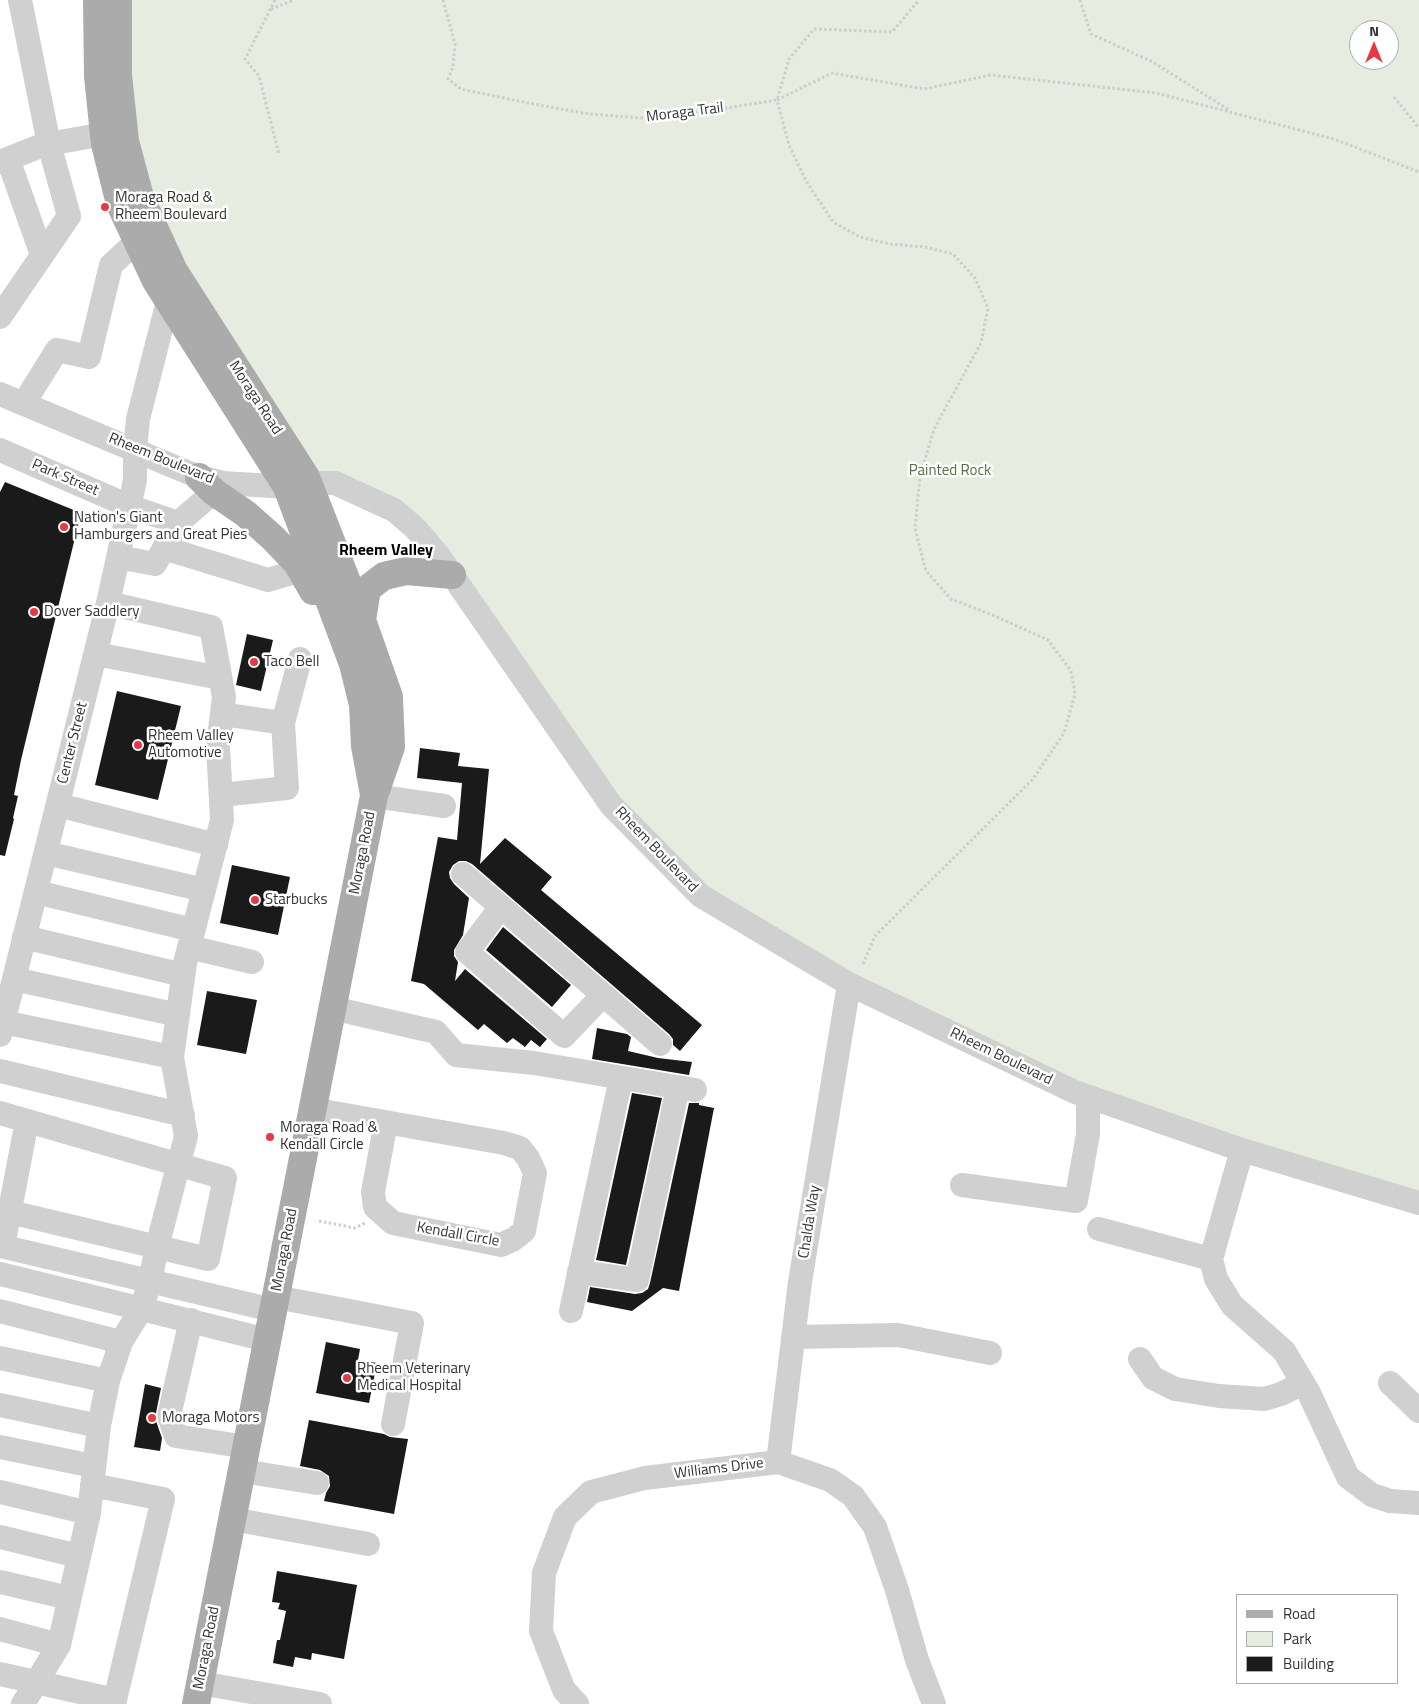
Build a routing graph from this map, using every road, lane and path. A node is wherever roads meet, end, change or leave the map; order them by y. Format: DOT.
graph roads {
  1 [pos="20,0"];
  2 [pos="98,0"];
  3 [pos="118,0"];
  4 [pos="276,0"];
  5 [pos="294,0"];
  6 [pos="443,0"];
  7 [pos="919,0"];
  8 [pos="1080,0"];
  9 [pos="270,10"];
  10 [pos="1394,97"];
  11 [pos="777,100"];
  12 [pos="1231,112"];
  13 [pos="1419,128"];
  14 [pos="114,134"];
  15 [pos="49,144"];
  16 [pos="279,154"];
  17 [pos="4,160"];
  18 [pos="1419,172"];
  19 [pos="137,241"];
  20 [pos="42,255"];
  21 [pos="168,300"];
  22 [pos="1,313"];
  23 [pos="0,394"];
  24 [pos="24,403"];
  25 [pos="135,449"];
  26 [pos="0,450"];
  27 [pos="207,484"];
  28 [pos="297,485"];
  29 [pos="129,506"];
  30 [pos="178,523"];
  31 [pos="164,548"];
  32 [pos="118,557"];
  33 [pos="301,570"];
  34 [pos="452,575"];
  35 [pos="108,603"];
  36 [pos="350,621"];
  37 [pos="96,654"];
  38 [pos="300,659"];
  39 [pos="220,678"];
  40 [pos="222,714"];
  41 [pos="283,723"];
  42 [pos="221,795"];
  43 [pos="374,796"];
  44 [pos="58,804"];
  45 [pos="444,806"];
  46 [pos="216,845"];
  47 [pos="46,853"];
  48 [pos="463,874"];
  49 [pos="204,890"];
  50 [pos="36,892"];
  51 [pos="501,907"];
  52 [pos="24,938"];
  53 [pos="191,939"];
  54 [pos="252,962"];
  55 [pos="863,964"];
  56 [pos="183,975"];
  57 [pos="14,979"];
  58 [pos="849,984"];
  59 [pos="603,995"];
  60 [pos="332,1008"];
  61 [pos="178,1015"];
  62 [pos="2,1028"];
  63 [pos="564,1036"];
  64 [pos="660,1044"];
  65 [pos="172,1057"];
  66 [pos="559,1068"];
  67 [pos="0,1071"];
  68 [pos="621,1078"];
  69 [pos="1088,1097"];
  70 [pos="312,1109"];
  71 [pos="0,1114"];
  72 [pos="183,1115"];
  73 [pos="27,1121"];
  74 [pos="386,1122"];
  75 [pos="1242,1150"];
  76 [pos="180,1164"];
  77 [pos="962,1185"];
  78 [pos="1419,1203"];
  79 [pos="10,1212"];
  80 [pos="383,1214"];
  81 [pos="319,1220"];
  82 [pos="1099,1229"];
  83 [pos="1,1246"];
  84 [pos="157,1247"];
  85 [pos="1211,1259"];
  86 [pos="579,1272"];
  87 [pos="0,1274"];
  88 [pos="150,1281"];
  89 [pos="274,1304"];
  90 [pos="142,1308"];
  91 [pos="0,1311"];
  92 [pos="571,1311"];
  93 [pos="190,1320"];
  94 [pos="793,1337"];
  95 [pos="267,1340"];
  96 [pos="121,1342"];
  97 [pos="990,1353"];
  98 [pos="0,1358"];
  99 [pos="1140,1359"];
  100 [pos="108,1381"];
  101 [pos="1303,1383"];
  102 [pos="1390,1383"];
  103 [pos="0,1405"];
  104 [pos="1419,1411"];
  105 [pos="394,1424"];
  106 [pos="99,1426"];
  107 [pos="0,1447"];
  108 [pos="244,1459"];
  109 [pos="778,1462"];
  110 [pos="92,1476"];
  111 [pos="316,1483"];
  112 [pos="0,1492"];
  113 [pos="1419,1503"];
  114 [pos="89,1513"];
  115 [pos="232,1519"];
  116 [pos="0,1537"];
  117 [pos="368,1544"];
  118 [pos="78,1556"];
  119 [pos="0,1582"];
  120 [pos="69,1598"];
  121 [pos="0,1629"];
  122 [pos="59,1645"];
  123 [pos="0,1674"];
  124 [pos="36,1683"];
  125 [pos="198,1693"];
  126 [pos="23,1704"];
  127 [pos="320,1704"];
  128 [pos="577,1704"];
  129 [pos="934,1704"];
  1 -- 15 [label="street"];
  2 -- 14 [label="main road, Moraga Road"];
  3 -- 14 [label="main road, Moraga Road"];
  4 -- 9 [label="path"];
  5 -- 9 [label="path"];
  6 -- 11 [label="path, Moraga Trail"];
  7 -- 11 [label="path"];
  8 -- 12 [label="path"];
  9 -- 16 [label="path"];
  10 -- 13 [label="path"];
  11 -- 12 [label="path"];
  11 -- 55 [label="path"];
  12 -- 18 [label="path"];
  14 -- 15 [label="street"];
  14 -- 19 [label="main road, Moraga Road"];
  14 -- 28 [label="main road, Moraga Road"];
  15 -- 17 [label="street"];
  15 -- 20 [label="street"];
  17 -- 20 [label="street"];
  19 -- 21 [label="main road, Moraga Road"];
  19 -- 24 [label="street"];
  20 -- 22 [label="street"];
  21 -- 25 [label="street, Center Street"];
  21 -- 28 [label="main road, Moraga Road"];
  23 -- 24 [label="street, Rheem Boulevard"];
  24 -- 25 [label="street, Rheem Boulevard"];
  25 -- 27 [label="street, Rheem Boulevard"];
  25 -- 29 [label="street, Center Street"];
  26 -- 29 [label="street, Park Street"];
  27 -- 28 [label="street, Rheem Boulevard"];
  27 -- 30 [label="street"];
  27 -- 33 [label="main road"];
  28 -- 34 [label="street, Rheem Boulevard"];
  28 -- 36 [label="main road, Moraga Road"];
  29 -- 30 [label="street, Park Street"];
  29 -- 32 [label="street, Center Street"];
  30 -- 31 [label="street"];
  31 -- 32 [label="street"];
  31 -- 33 [label="street"];
  32 -- 35 [label="street, Center Street"];
  33 -- 36 [label="main road"];
  34 -- 36 [label="main road"];
  34 -- 58 [label="street, Rheem Boulevard"];
  35 -- 37 [label="street, Center Street"];
  35 -- 39 [label="street"];
  36 -- 43 [label="main road, Moraga Road"];
  37 -- 39 [label="street"];
  37 -- 44 [label="street, Center Street"];
  38 -- 41 [label="street"];
  39 -- 40 [label="street"];
  40 -- 41 [label="street"];
  40 -- 42 [label="street"];
  41 -- 42 [label="street"];
  42 -- 46 [label="street"];
  43 -- 45 [label="street"];
  43 -- 60 [label="main road, Moraga Road"];
  44 -- 46 [label="street"];
  44 -- 47 [label="street, Center Street"];
  46 -- 49 [label="street"];
  47 -- 49 [label="street"];
  47 -- 50 [label="street, Center Street"];
  48 -- 51 [label="street"];
  49 -- 53 [label="street"];
  50 -- 52 [label="street, Center Street"];
  50 -- 53 [label="street"];
  51 -- 59 [label="street"];
  51 -- 63 [label="street"];
  52 -- 56 [label="street"];
  52 -- 57 [label="street, Center Street"];
  53 -- 54 [label="street"];
  53 -- 56 [label="street"];
  56 -- 61 [label="street"];
  57 -- 61 [label="street"];
  57 -- 62 [label="street, Center Street"];
  58 -- 69 [label="street, Rheem Boulevard"];
  58 -- 94 [label="street, Chalda Way"];
  59 -- 63 [label="street"];
  59 -- 64 [label="street"];
  60 -- 66 [label="street"];
  60 -- 70 [label="main road, Moraga Road"];
  61 -- 65 [label="street"];
  62 -- 65 [label="street"];
  63 -- 66 [label="street"];
  65 -- 72 [label="street"];
  66 -- 68 [label="street"];
  67 -- 72 [label="street"];
  68 -- 86 [label="street"];
  68 -- 86 [label="street"];
  69 -- 75 [label="street, Rheem Boulevard"];
  69 -- 77 [label="street"];
  70 -- 74 [label="street, Kendall Circle"];
  70 -- 89 [label="main road, Moraga Road"];
  71 -- 73 [label="street"];
  72 -- 76 [label="street"];
  73 -- 76 [label="street"];
  73 -- 79 [label="street"];
  74 -- 80 [label="street"];
  74 -- 80 [label="street, Kendall Circle"];
  75 -- 78 [label="street, Rheem Boulevard"];
  75 -- 85 [label="street"];
  76 -- 84 [label="street"];
  76 -- 84 [label="street"];
  79 -- 83 [label="street"];
  79 -- 84 [label="street"];
  80 -- 81 [label="path"];
  82 -- 85 [label="street"];
  83 -- 88 [label="street"];
  84 -- 88 [label="street"];
  85 -- 101 [label="street"];
  86 -- 92 [label="street"];
  87 -- 90 [label="street"];
  88 -- 89 [label="street"];
  88 -- 90 [label="street"];
  89 -- 95 [label="main road, Moraga Road"];
  89 -- 105 [label="street"];
  90 -- 93 [label="street"];
  90 -- 96 [label="street"];
  91 -- 96 [label="street"];
  93 -- 95 [label="street"];
  93 -- 108 [label="street"];
  94 -- 97 [label="street"];
  94 -- 109 [label="street, Chalda Way"];
  95 -- 108 [label="main road, Moraga Road"];
  96 -- 100 [label="street"];
  98 -- 100 [label="street"];
  99 -- 101 [label="street"];
  100 -- 106 [label="street"];
  101 -- 113 [label="street"];
  102 -- 104 [label="street"];
  103 -- 106 [label="street"];
  106 -- 110 [label="street"];
  107 -- 110 [label="street"];
  108 -- 111 [label="street"];
  108 -- 115 [label="main road, Moraga Road"];
  109 -- 128 [label="street, Williams Drive"];
  109 -- 129 [label="street, Williams Drive"];
  110 -- 114 [label="street"];
  110 -- 124 [label="street"];
  112 -- 114 [label="street"];
  114 -- 118 [label="street"];
  115 -- 117 [label="street"];
  115 -- 125 [label="main road, Moraga Road"];
  116 -- 118 [label="street"];
  118 -- 120 [label="street"];
  119 -- 120 [label="street"];
  120 -- 122 [label="street"];
  121 -- 122 [label="street"];
  122 -- 124 [label="street"];
  123 -- 124 [label="street"];
  124 -- 126 [label="street"];
  125 -- 127 [label="street"];
}
